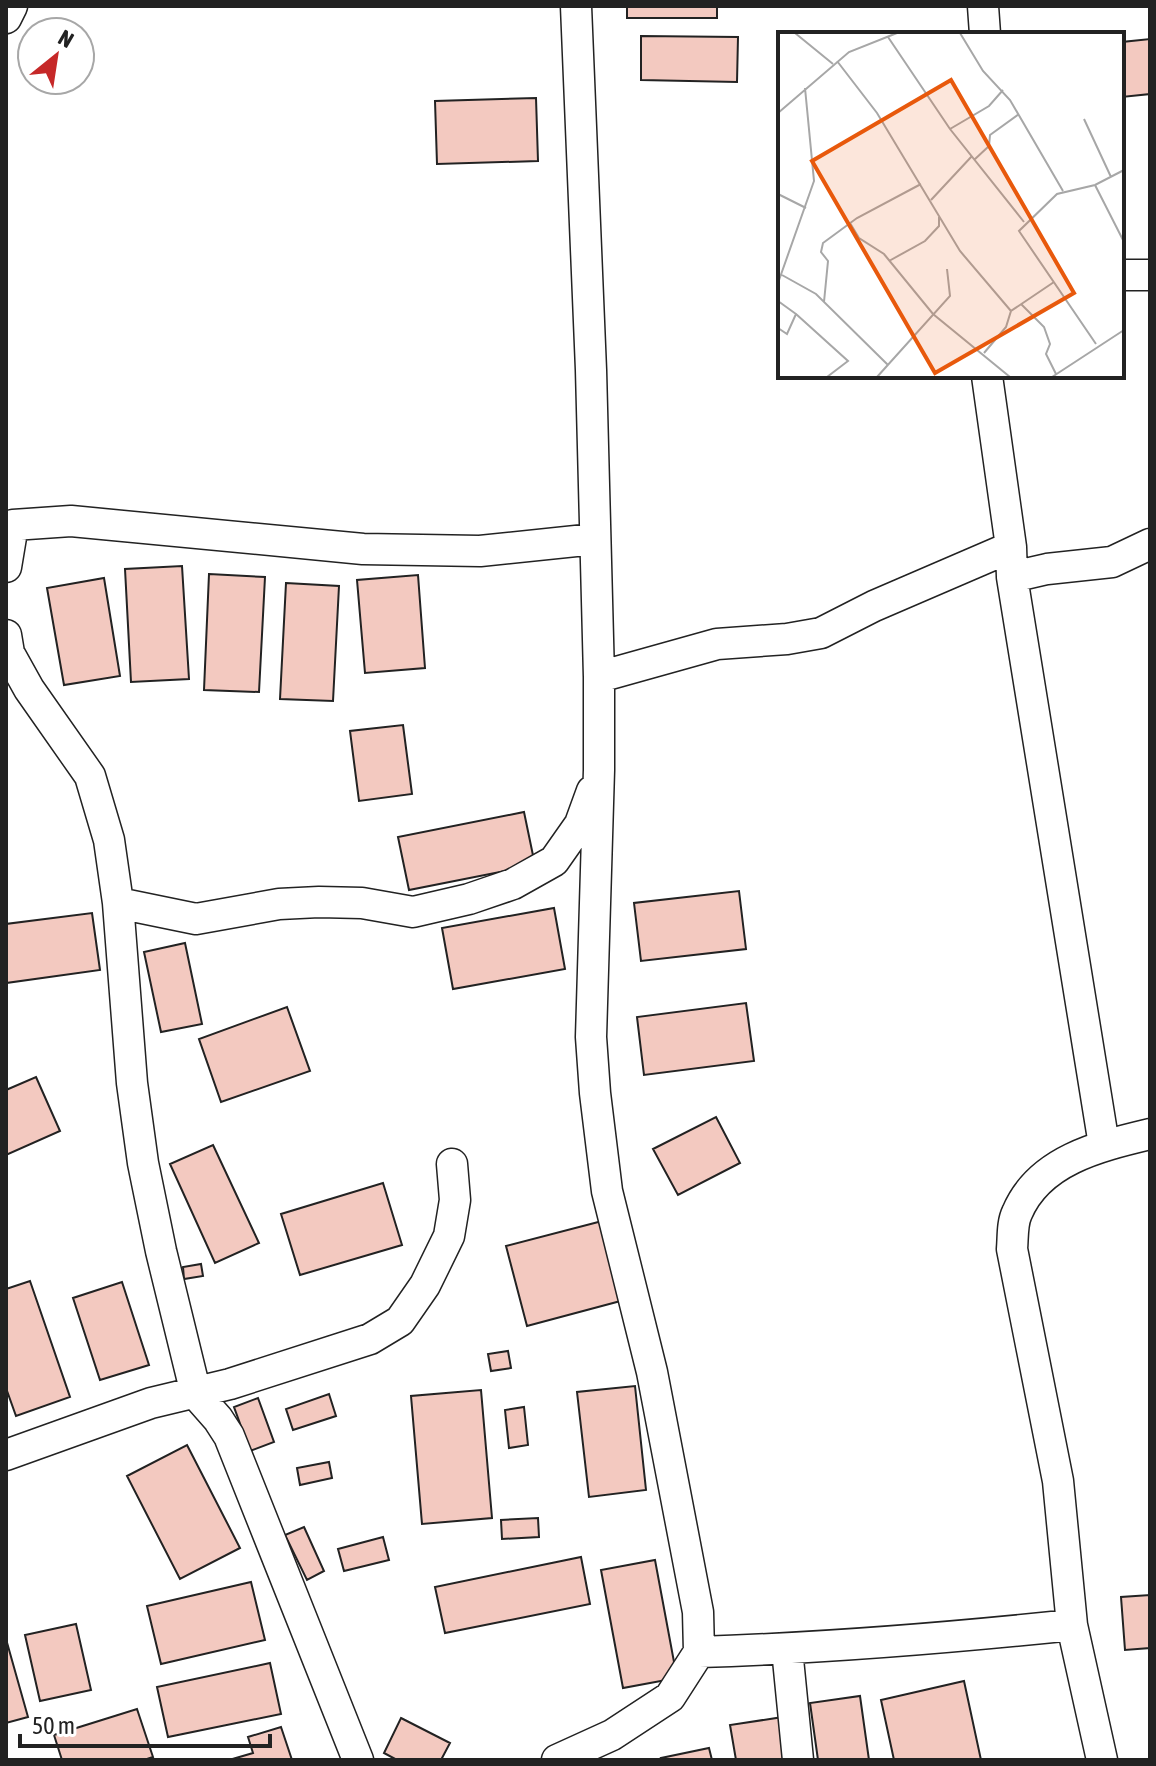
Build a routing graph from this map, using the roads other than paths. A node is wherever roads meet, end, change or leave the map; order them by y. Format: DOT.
graph roads {
  1 [pos="12,6"];
  2 [pos="576,6"];
  3 [pos="983,6"];
  4 [pos="6,18"];
  5 [pos="985,32"];
  6 [pos="1124,275"];
  7 [pos="1150,275"];
  8 [pos="987,378"];
  9 [pos="10,526"];
  10 [pos="595,539"];
  11 [pos="1150,544"];
  12 [pos="1012,562"];
  13 [pos="6,567"];
  14 [pos="6,635"];
  15 [pos="599,677"];
  16 [pos="599,770"];
  17 [pos="118,903"];
  18 [pos="1150,1134"];
  19 [pos="1104,1145"];
  20 [pos="452,1164"];
  21 [pos="196,1394"];
  22 [pos="6,1455"];
  23 [pos="1072,1625"];
  24 [pos="787,1649"];
  25 [pos="699,1652"];
  26 [pos="358,1760"];
  27 [pos="557,1760"];
  28 [pos="798,1760"];
  29 [pos="1102,1760"];
  1 -- 4 [label="street"];
  2 -- 10 [label="street"];
  3 -- 5 [label="street"];
  6 -- 7 [label="street"];
  8 -- 12 [label="street"];
  9 -- 10 [label="street"];
  9 -- 13 [label="street"];
  10 -- 15 [label="street"];
  11 -- 12 [label="street"];
  12 -- 15 [label="street"];
  12 -- 19 [label="street"];
  14 -- 17 [label="street"];
  15 -- 16 [label="street"];
  16 -- 17 [label="street"];
  16 -- 25 [label="street"];
  17 -- 21 [label="street"];
  18 -- 19 [label="street"];
  19 -- 23 [label="street"];
  20 -- 21 [label="street"];
  21 -- 22 [label="street"];
  21 -- 26 [label="street"];
  23 -- 24 [label="street"];
  23 -- 29 [label="street"];
  24 -- 25 [label="street"];
  24 -- 28 [label="street"];
  25 -- 27 [label="street"];
}
